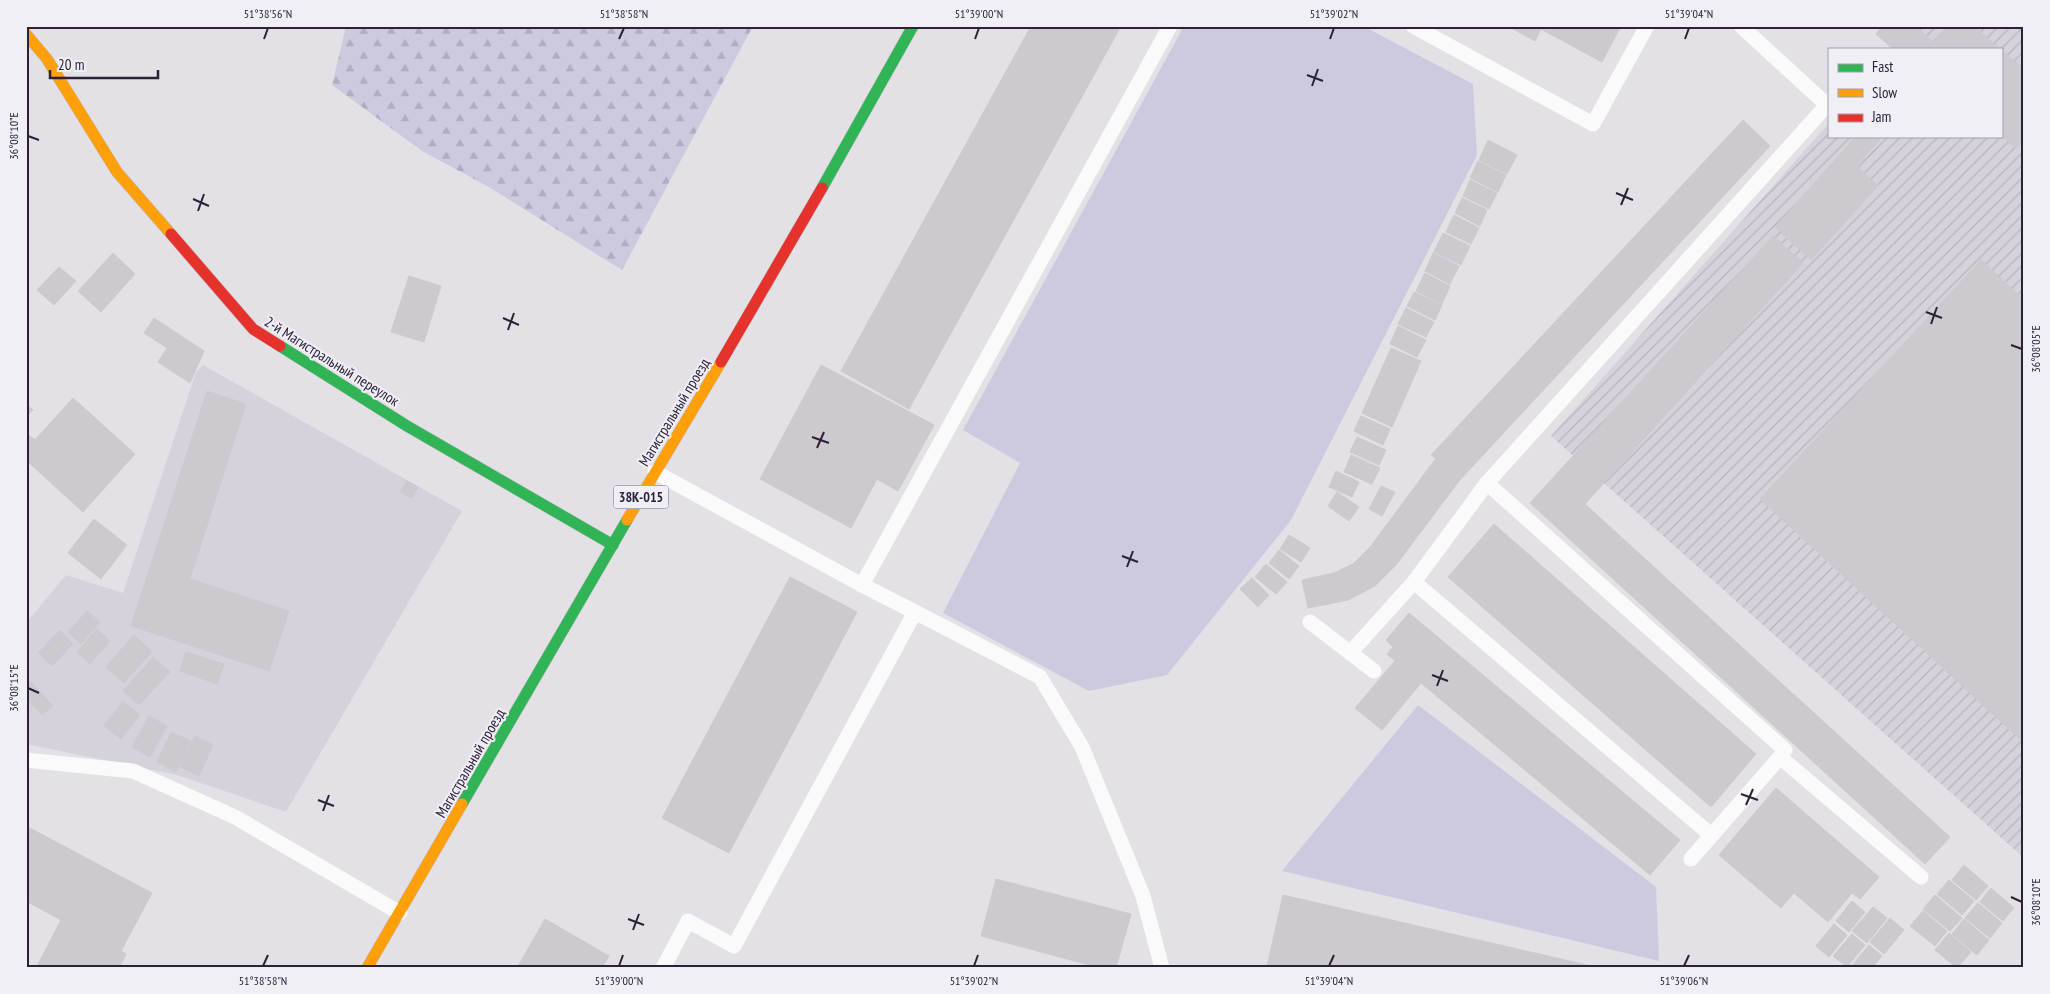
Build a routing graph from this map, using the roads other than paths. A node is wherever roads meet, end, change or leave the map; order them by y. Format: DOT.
graph roads {
  1 [pos="913,26"];
  2 [pos="1170,26"];
  3 [pos="1413,26"];
  4 [pos="1647,26"];
  5 [pos="1741,26"];
  6 [pos="26,34"];
  7 [pos="655,472"];
  8 [pos="1487,483"];
  9 [pos="614,545"];
  10 [pos="1414,582"];
  11 [pos="862,586"];
  12 [pos="915,612"];
  13 [pos="1310,622"];
  14 [pos="1350,653"];
  15 [pos="1374,671"];
  16 [pos="1780,757"];
  17 [pos="26,760"];
  18 [pos="1711,835"];
  19 [pos="1691,859"];
  20 [pos="1921,877"];
  21 [pos="400,912"];
  22 [pos="367,968"];
  23 [pos="663,968"];
  24 [pos="1162,968"];
  1 -- 7 [label="main road, Магистральный проезд / 38К-015"];
  2 -- 11 [label="lane"];
  3 -- 4 [label="lane"];
  5 -- 8 [label="lane"];
  6 -- 9 [label="main road, 2-й Магистральный переулок"];
  7 -- 9 [label="main road, Магистральный проезд / 38К-015"];
  7 -- 11 [label="lane"];
  8 -- 10 [label="lane"];
  8 -- 16 [label="lane"];
  9 -- 21 [label="main road, Магистральный проезд / 38К-015"];
  10 -- 14 [label="lane"];
  10 -- 18 [label="lane"];
  11 -- 12 [label="lane"];
  12 -- 23 [label="lane"];
  12 -- 24 [label="lane"];
  13 -- 14 [label="lane"];
  14 -- 15 [label="lane"];
  16 -- 18 [label="lane"];
  16 -- 20 [label="lane"];
  17 -- 21 [label="lane"];
  18 -- 19 [label="lane"];
  21 -- 22 [label="main road, Магистральный проезд / 38К-015"];
}
